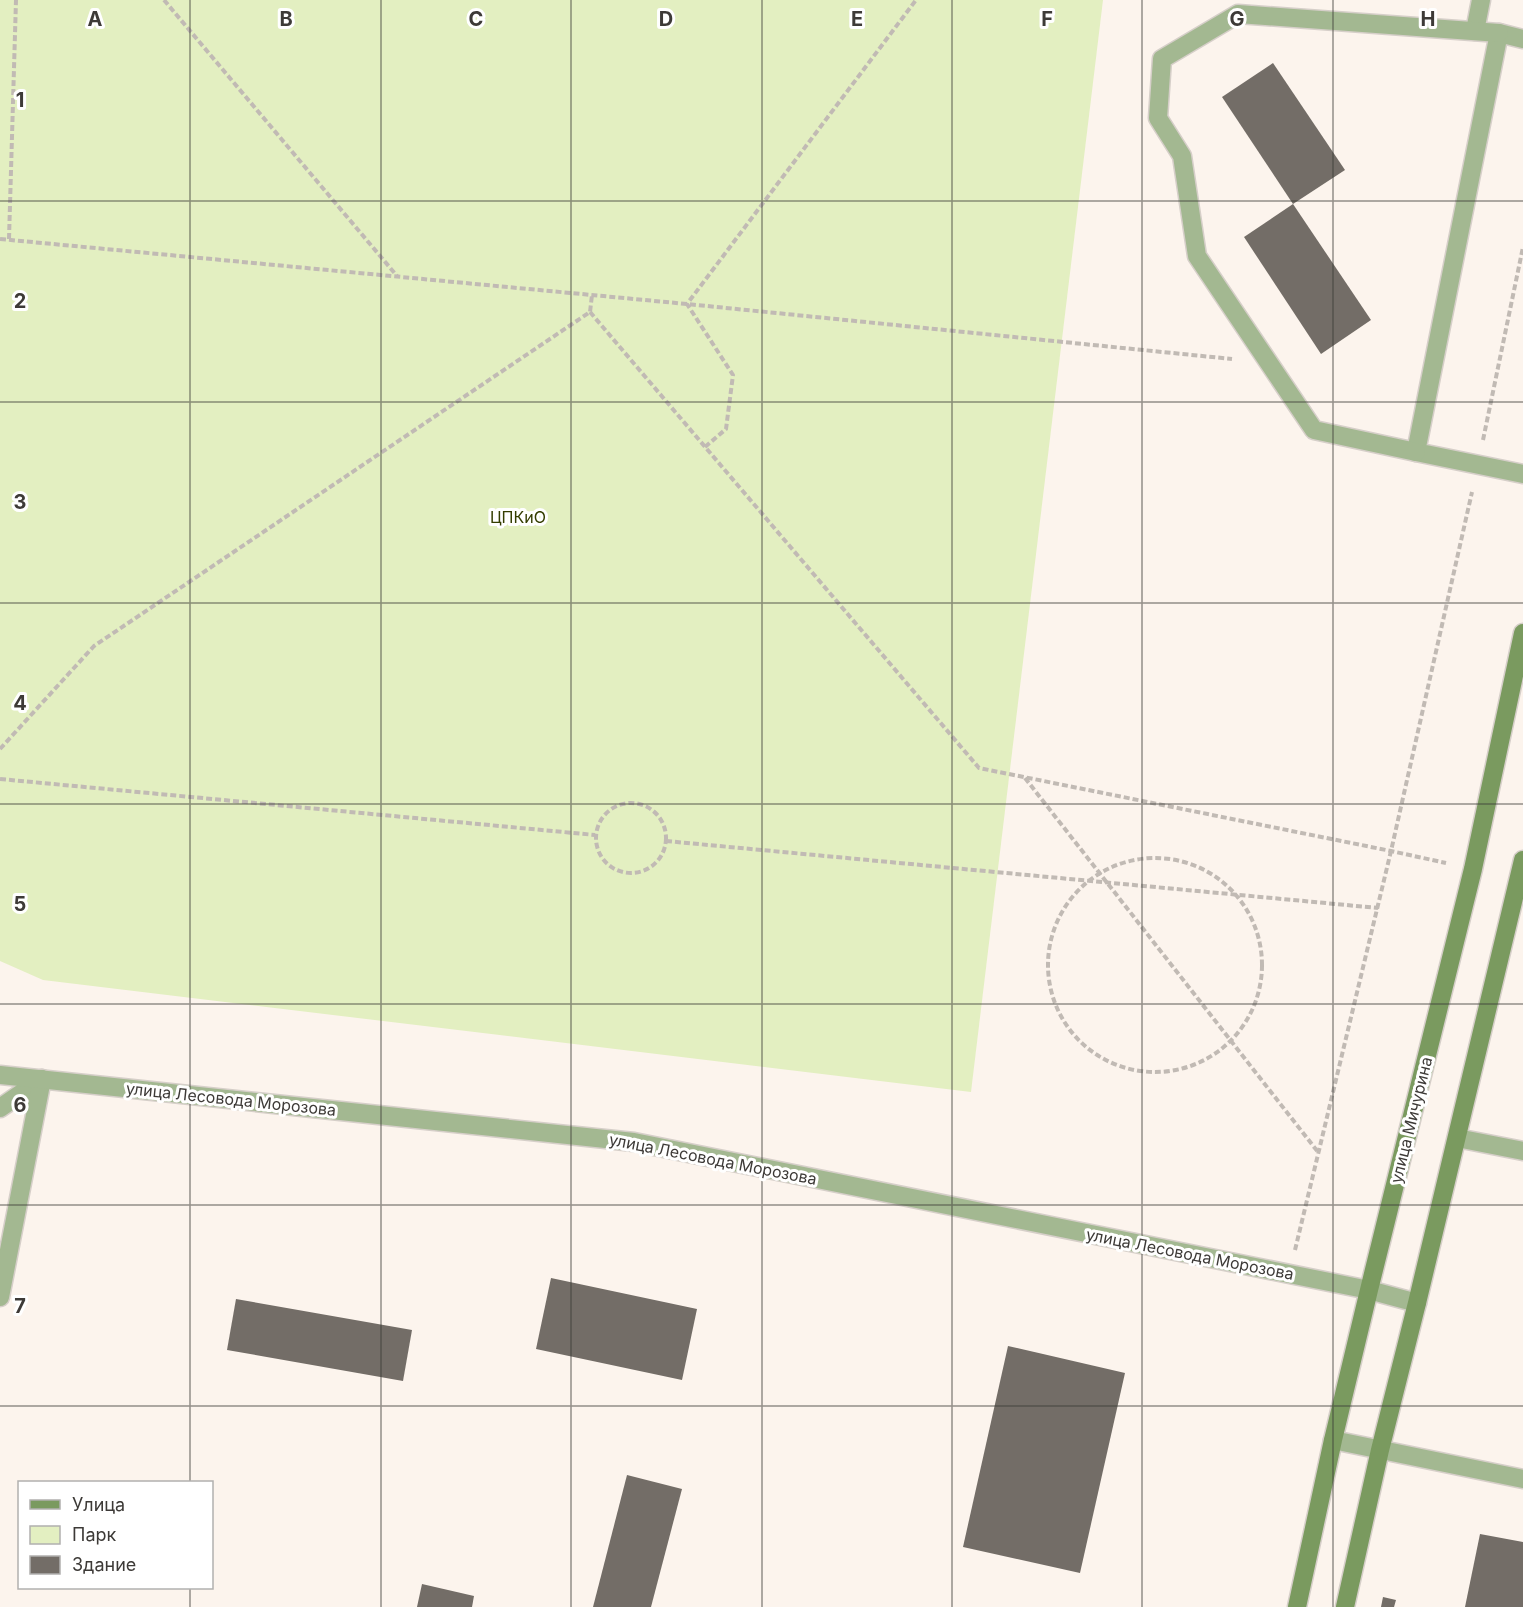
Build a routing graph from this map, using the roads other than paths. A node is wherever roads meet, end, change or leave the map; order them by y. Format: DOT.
graph roads {
  1 [pos="1481,0"];
  2 [pos="1475,31"];
  3 [pos="1499,33"];
  4 [pos="1523,39"];
  5 [pos="1416,452"];
  6 [pos="1523,474"];
  7 [pos="1523,633"];
  8 [pos="1523,860"];
  9 [pos="0,1075"];
  10 [pos="42,1079"];
  11 [pos="0,1108"];
  12 [pos="1457,1138"];
  13 [pos="1523,1151"];
  14 [pos="1369,1290"];
  15 [pos="0,1297"];
  16 [pos="1417,1303"];
  17 [pos="1333,1440"];
  18 [pos="1380,1450"];
  19 [pos="1523,1479"];
  20 [pos="1297,1607"];
  21 [pos="1345,1607"];
  1 -- 2 [label="street"];
  2 -- 3 [label="street"];
  2 -- 5 [label="street"];
  3 -- 4 [label="street"];
  3 -- 5 [label="street"];
  5 -- 6 [label="street"];
  7 -- 14 [label="street, улица Мичурина"];
  8 -- 12 [label="street"];
  9 -- 10 [label="street, улица Лесовода Морозова"];
  10 -- 11 [label="street"];
  10 -- 14 [label="street, улица Лесовода Морозова"];
  10 -- 15 [label="street"];
  12 -- 13 [label="street"];
  12 -- 16 [label="street"];
  14 -- 16 [label="street, улица Лесовода Морозова"];
  14 -- 17 [label="street, улица Мичурина"];
  16 -- 18 [label="street"];
  17 -- 18 [label="street"];
  17 -- 20 [label="street, улица Мичурина"];
  18 -- 19 [label="street"];
  18 -- 21 [label="street"];
}
